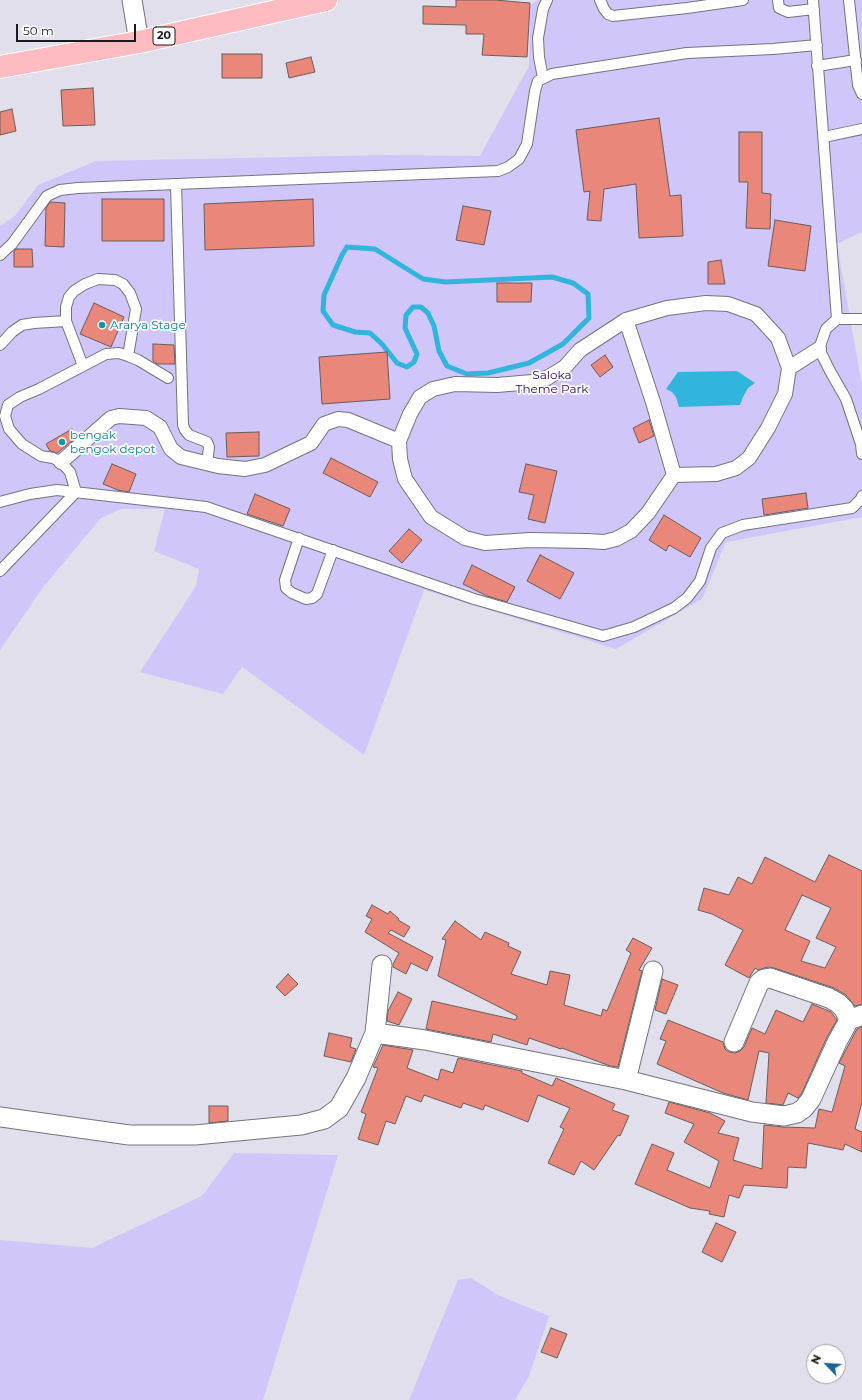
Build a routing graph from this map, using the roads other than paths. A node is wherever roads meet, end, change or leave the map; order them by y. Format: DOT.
graph roads {
  1 [pos="132,0"];
  2 [pos="326,0"];
  3 [pos="547,0"];
  4 [pos="600,0"];
  5 [pos="743,0"];
  6 [pos="778,0"];
  7 [pos="849,0"];
  8 [pos="813,5"];
  9 [pos="139,42"];
  10 [pos="817,45"];
  11 [pos="856,60"];
  12 [pos="817,66"];
  13 [pos="0,67"];
  14 [pos="543,78"];
  15 [pos="862,94"];
  16 [pos="862,129"];
  17 [pos="824,137"];
  18 [pos="176,184"];
  19 [pos="0,255"];
  20 [pos="837,319"];
  21 [pos="862,319"];
  22 [pos="626,320"];
  23 [pos="66,321"];
  24 [pos="0,345"];
  25 [pos="819,349"];
  26 [pos="128,356"];
  27 [pos="83,366"];
  28 [pos="789,368"];
  29 [pos="168,378"];
  30 [pos="4,402"];
  31 [pos="399,441"];
  32 [pos="862,454"];
  33 [pos="62,462"];
  34 [pos="207,463"];
  35 [pos="674,475"];
  36 [pos="76,492"];
  37 [pos="862,496"];
  38 [pos="0,502"];
  39 [pos="299,538"];
  40 [pos="333,550"];
  41 [pos="0,571"];
  42 [pos="382,965"];
  43 [pos="653,971"];
  44 [pos="856,1018"];
  45 [pos="375,1033"];
  46 [pos="734,1042"];
  47 [pos="626,1080"];
  48 [pos="0,1118"];
  1 -- 9 [label="street"];
  2 -- 9 [label="highway, 20"];
  3 -- 14 [label="lane"];
  4 -- 5 [label="lane"];
  6 -- 8 [label="lane"];
  7 -- 11 [label="lane"];
  8 -- 10 [label="lane"];
  9 -- 13 [label="highway, 20"];
  10 -- 12 [label="lane"];
  10 -- 14 [label="lane"];
  11 -- 12 [label="lane"];
  11 -- 15 [label="lane"];
  12 -- 17 [label="lane"];
  14 -- 18 [label="lane"];
  16 -- 17 [label="lane"];
  17 -- 20 [label="lane"];
  18 -- 19 [label="lane"];
  18 -- 34 [label="lane"];
  20 -- 21 [label="lane"];
  20 -- 25 [label="lane"];
  22 -- 28 [label="street"];
  22 -- 31 [label="street"];
  22 -- 35 [label="street"];
  23 -- 24 [label="lane"];
  23 -- 26 [label="lane"];
  23 -- 27 [label="lane"];
  25 -- 28 [label="street"];
  25 -- 32 [label="lane"];
  26 -- 27 [label="lane"];
  26 -- 29 [label="lane"];
  27 -- 30 [label="lane"];
  28 -- 35 [label="street"];
  30 -- 33 [label="lane"];
  31 -- 34 [label="street"];
  31 -- 35 [label="street"];
  33 -- 34 [label="street"];
  33 -- 36 [label="lane"];
  36 -- 38 [label="lane"];
  36 -- 39 [label="lane"];
  36 -- 41 [label="lane"];
  37 -- 40 [label="lane"];
  39 -- 40 [label="lane"];
  39 -- 40 [label="lane"];
  42 -- 45 [label="street"];
  43 -- 47 [label="street"];
  44 -- 46 [label="street"];
  44 -- 47 [label="street"];
  45 -- 47 [label="street"];
  45 -- 48 [label="street"];
}
